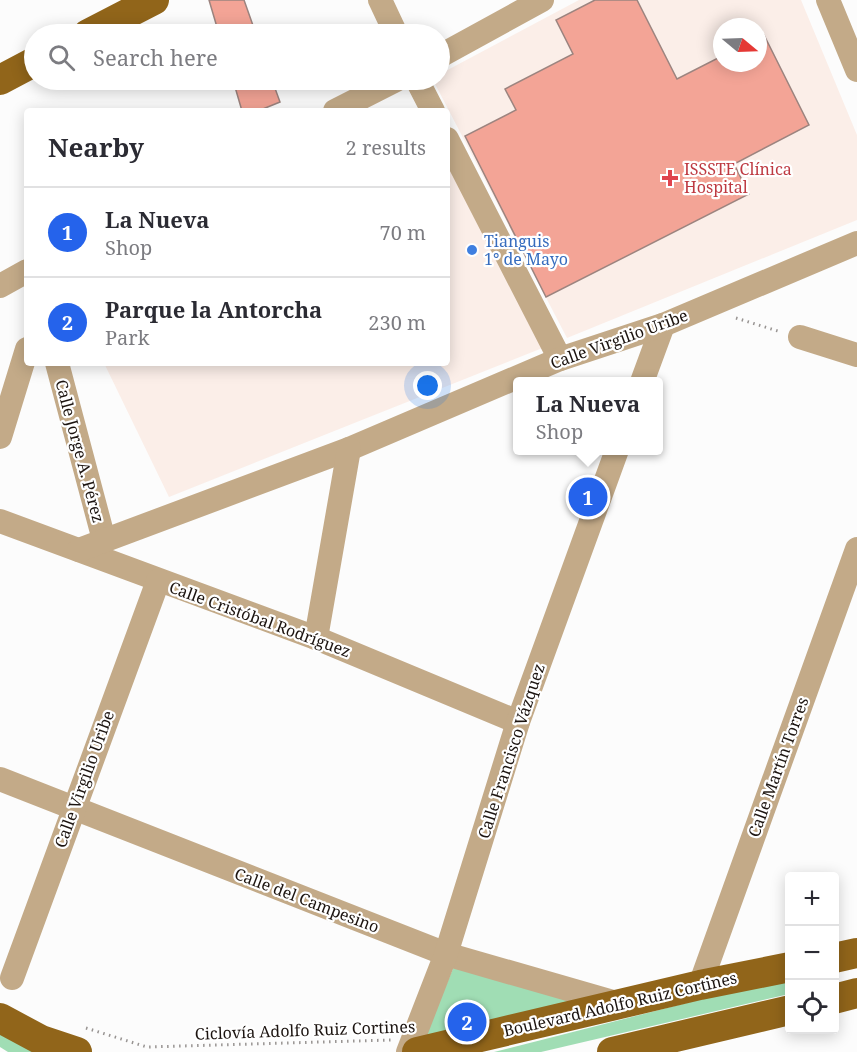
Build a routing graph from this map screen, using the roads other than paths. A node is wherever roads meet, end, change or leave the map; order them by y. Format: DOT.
graph roads {
  1 [pos="154,0"];
  2 [pos="380,0"];
  3 [pos="542,0"];
  4 [pos="828,0"];
  5 [pos="107,24"];
  6 [pos="391,24"];
  7 [pos="450,51"];
  8 [pos="24,67"];
  9 [pos="857,70"];
  10 [pos="0,80"];
  11 [pos="376,90"];
  12 [pos="422,90"];
  13 [pos="341,108"];
  14 [pos="431,108"];
  15 [pos="450,145"];
  16 [pos="857,243"];
  17 [pos="24,273"];
  18 [pos="0,286"];
  19 [pos="663,325"];
  20 [pos="800,338"];
  21 [pos="857,355"];
  22 [pos="24,359"];
  23 [pos="560,359"];
  24 [pos="58,366"];
  25 [pos="518,377"];
  26 [pos="644,377"];
  27 [pos="513,379"];
  28 [pos="0,437"];
  29 [pos="349,449"];
  30 [pos="615,455"];
  31 [pos="0,520"];
  32 [pos="104,540"];
  33 [pos="857,549"];
  34 [pos="79,550"];
  35 [pos="158,581"];
  36 [pos="316,638"];
  37 [pos="518,722"];
  38 [pos="0,779"];
  39 [pos="72,808"];
  40 [pos="857,953"];
  41 [pos="446,954"];
  42 [pos="839,956"];
  43 [pos="785,968"];
  44 [pos="12,978"];
  45 [pos="700,985"];
  46 [pos="857,993"];
  47 [pos="839,998"];
  48 [pos="620,1004"];
  49 [pos="785,1011"];
  50 [pos="0,1018"];
  51 [pos="79,1039"];
  52 [pos="687,1043"];
  53 [pos="413,1048"];
  54 [pos="612,1052"];
  1 -- 5 [label="main road"];
  2 -- 6 [label="street"];
  3 -- 7 [label="street"];
  4 -- 9 [label="street"];
  8 -- 10 [label="main road"];
  11 -- 13 [label="street"];
  12 -- 14 [label="street"];
  15 -- 23 [label="street"];
  16 -- 19 [label="street, Calle Virgilio Uribe"];
  17 -- 18 [label="street"];
  19 -- 23 [label="street, Calle Virgilio Uribe"];
  19 -- 26 [label="street"];
  20 -- 21 [label="street"];
  22 -- 28 [label="street"];
  23 -- 25 [label="street, Calle Virgilio Uribe"];
  24 -- 32 [label="street, Calle Jorge A. Pérez"];
  27 -- 29 [label="street, Calle Virgilio Uribe"];
  29 -- 32 [label="street, Calle Virgilio Uribe"];
  29 -- 36 [label="street"];
  30 -- 37 [label="street, Calle Francisco Vázquez"];
  31 -- 34 [label="street, Calle Cristóbal Rodríguez"];
  32 -- 34 [label="street, Calle Virgilio Uribe"];
  33 -- 45 [label="street, Calle Martín Torres"];
  34 -- 35 [label="street, Calle Cristóbal Rodríguez"];
  35 -- 36 [label="street, Calle Cristóbal Rodríguez"];
  35 -- 39 [label="street, Calle Virgilio Uribe"];
  36 -- 37 [label="street, Calle Cristóbal Rodríguez"];
  37 -- 41 [label="street, Calle Francisco Vázquez"];
  38 -- 39 [label="street, Calle del Campesino"];
  39 -- 41 [label="street, Calle del Campesino"];
  39 -- 44 [label="street, Calle Virgilio Uribe"];
  40 -- 42 [label="main road"];
  41 -- 48 [label="street, Calle del Campesino"];
  41 -- 53 [label="street, Calle Francisco Vázquez"];
  43 -- 45 [label="main road, Boulevard Adolfo Ruiz Cortines"];
  45 -- 48 [label="main road, Boulevard Adolfo Ruiz Cortines"];
  46 -- 47 [label="main road"];
  48 -- 53 [label="main road, Boulevard Adolfo Ruiz Cortines"];
  49 -- 52 [label="main road"];
  50 -- 51 [label="main road"];
  52 -- 54 [label="main road"];
}
